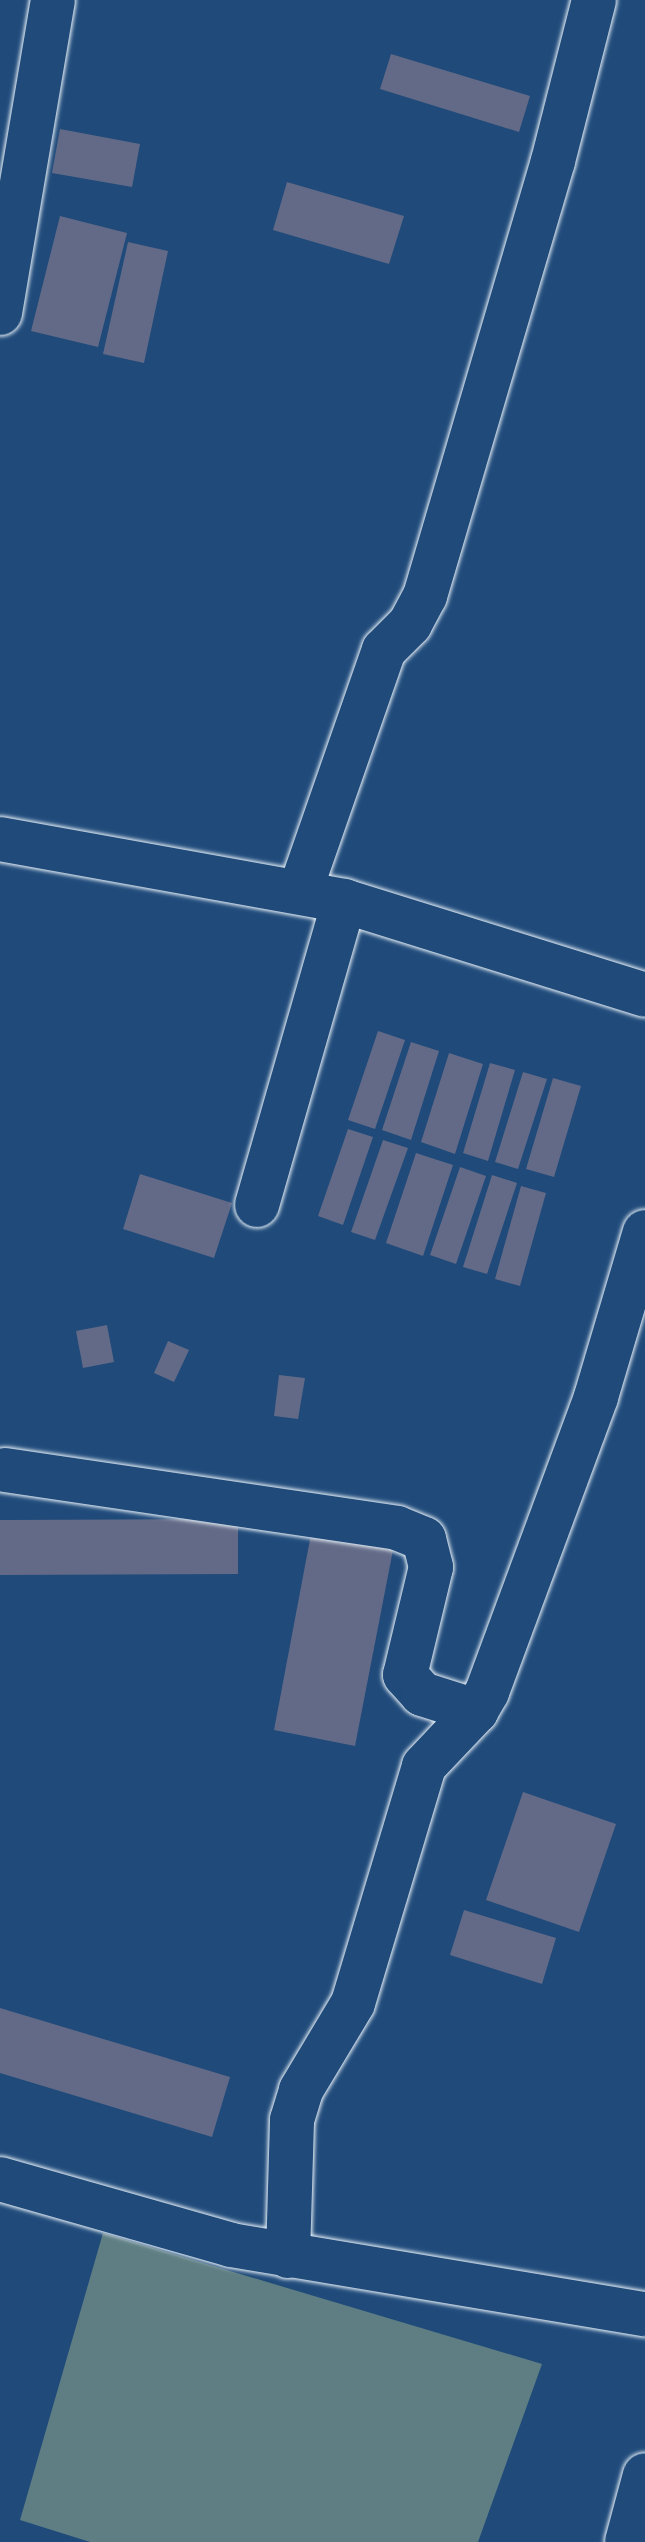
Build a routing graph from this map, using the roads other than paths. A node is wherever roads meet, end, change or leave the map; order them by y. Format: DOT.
graph roads {
  1 [pos="53,0"];
  2 [pos="594,0"];
  3 [pos="0,313"];
  4 [pos="0,839"];
  5 [pos="300,891"];
  6 [pos="344,901"];
  7 [pos="645,995"];
  8 [pos="257,1205"];
  9 [pos="645,1232"];
  10 [pos="5,1470"];
  11 [pos="476,1711"];
  12 [pos="0,2179"];
  13 [pos="288,2256"];
  14 [pos="645,2314"];
  15 [pos="645,2475"];
  16 [pos="627,2542"];
  1 -- 3 [label="street"];
  2 -- 5 [label="street"];
  4 -- 5 [label="street"];
  5 -- 6 [label="street"];
  6 -- 7 [label="street"];
  6 -- 8 [label="street"];
  9 -- 11 [label="street"];
  10 -- 11 [label="street"];
  11 -- 13 [label="street"];
  12 -- 13 [label="street"];
  13 -- 14 [label="street"];
  15 -- 16 [label="street"];
}
